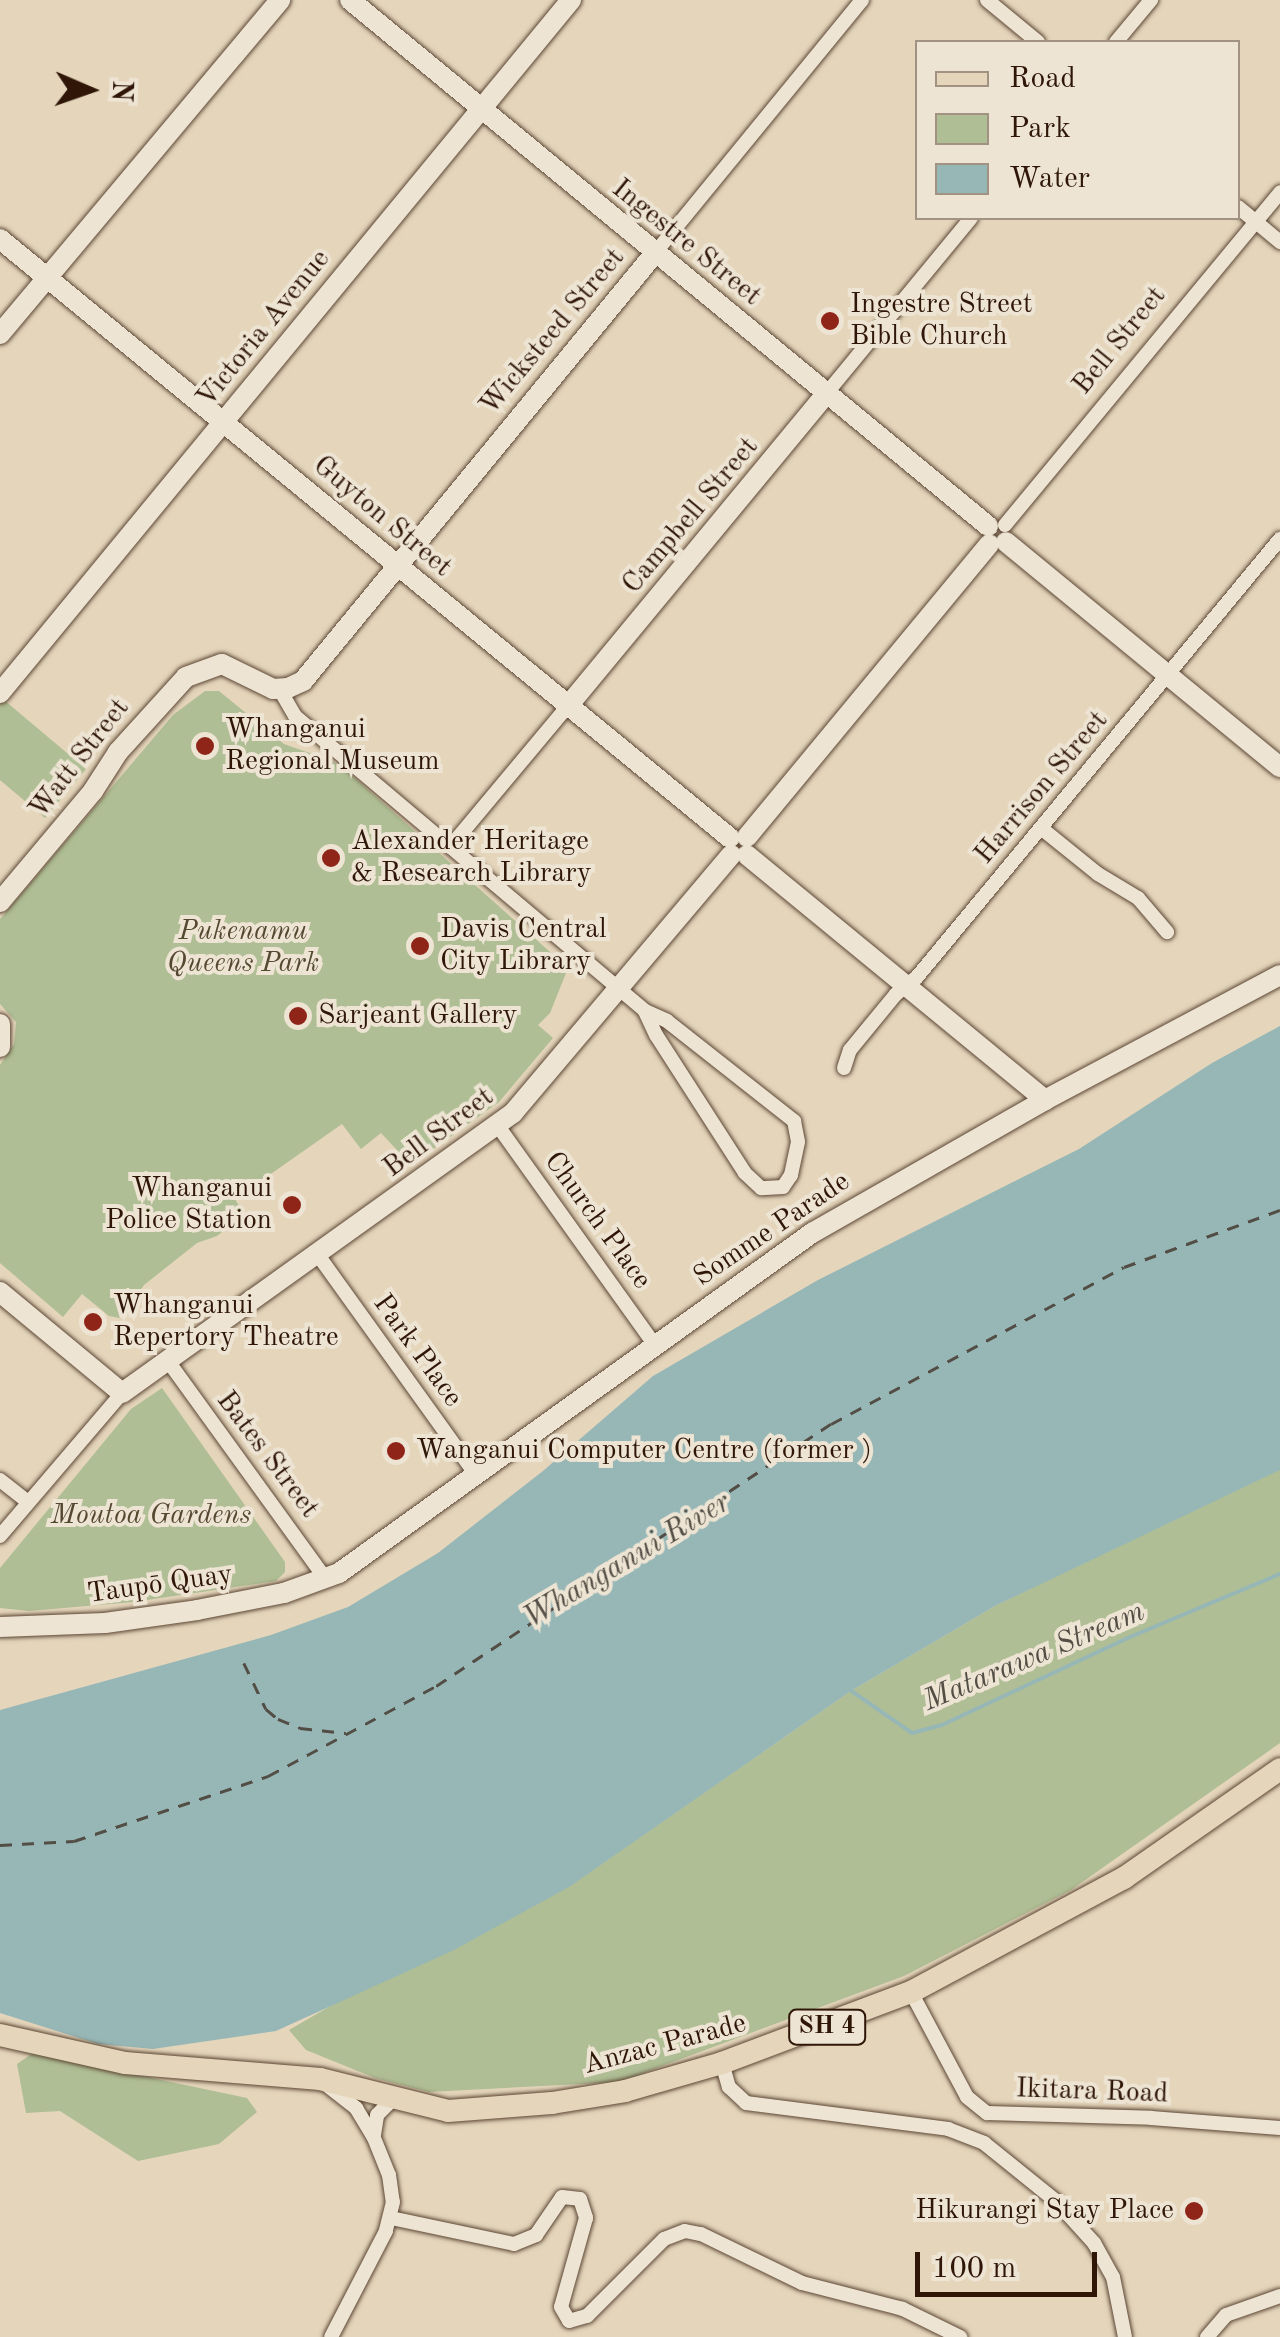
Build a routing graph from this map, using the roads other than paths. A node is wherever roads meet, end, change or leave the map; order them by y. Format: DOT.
graph roads {
  1 [pos="280,0"];
  2 [pos="350,0"];
  3 [pos="571,0"];
  4 [pos="862,0"];
  5 [pos="987,0"];
  6 [pos="1151,0"];
  7 [pos="1036,40"];
  8 [pos="1118,40"];
  9 [pos="481,109"];
  10 [pos="1280,192"];
  11 [pos="1240,209"];
  12 [pos="970,220"];
  13 [pos="1255,222"];
  14 [pos="0,240"];
  15 [pos="1280,242"];
  16 [pos="655,253"];
  17 [pos="46,279"];
  18 [pos="0,334"];
  19 [pos="826,394"];
  20 [pos="224,422"];
  21 [pos="997,534"];
  22 [pos="1280,538"];
  23 [pos="397,565"];
  24 [pos="1168,676"];
  25 [pos="280,690"];
  26 [pos="0,692"];
  27 [pos="568,706"];
  28 [pos="1280,768"];
  29 [pos="1041,828"];
  30 [pos="450,846"];
  31 [pos="739,846"];
  32 [pos="0,902"];
  33 [pos="1167,932"];
  34 [pos="1280,975"];
  35 [pos="907,985"];
  36 [pos="620,990"];
  37 [pos="645,1010"];
  38 [pos="0,1024"];
  39 [pos="0,1047"];
  40 [pos="844,1068"];
  41 [pos="1045,1100"];
  42 [pos="498,1126"];
  43 [pos="318,1255"];
  44 [pos="0,1292"];
  45 [pos="655,1345"];
  46 [pos="168,1361"];
  47 [pos="122,1393"];
  48 [pos="476,1475"];
  49 [pos="0,1480"];
  50 [pos="28,1502"];
  51 [pos="0,1536"];
  52 [pos="326,1579"];
  53 [pos="0,1627"];
  54 [pos="1280,1769"];
  55 [pos="911,1992"];
  56 [pos="0,2034"];
  57 [pos="722,2064"];
  58 [pos="320,2079"];
  59 [pos="394,2098"];
  60 [pos="1280,2128"];
  61 [pos="374,2138"];
  62 [pos="391,2218"];
  63 [pos="1280,2296"];
  64 [pos="331,2337"];
  65 [pos="960,2337"];
  66 [pos="1125,2337"];
  67 [pos="1207,2337"];
  1 -- 17 [label="street"];
  2 -- 9 [label="street, Ingestre Street"];
  3 -- 9 [label="street, Victoria Avenue"];
  4 -- 16 [label="street, Wicksteed Street"];
  5 -- 7 [label="street"];
  6 -- 8 [label="street"];
  9 -- 16 [label="street, Ingestre Street"];
  9 -- 20 [label="street, Victoria Avenue"];
  10 -- 13 [label="street, Bell Street"];
  11 -- 13 [label="street"];
  12 -- 19 [label="street, Campbell Street"];
  13 -- 15 [label="street"];
  13 -- 21 [label="street, Bell Street"];
  14 -- 17 [label="street, Guyton Street"];
  16 -- 19 [label="street, Ingestre Street"];
  16 -- 23 [label="street, Wicksteed Street"];
  17 -- 18 [label="street"];
  17 -- 20 [label="street, Guyton Street"];
  19 -- 21 [label="street, Ingestre Street"];
  19 -- 27 [label="street, Campbell Street"];
  20 -- 23 [label="street, Guyton Street"];
  20 -- 26 [label="street, Victoria Avenue"];
  21 -- 24 [label="street, Ingestre Street"];
  21 -- 31 [label="street, Bell Street"];
  22 -- 24 [label="street, Harrison Street"];
  23 -- 25 [label="street, Wicksteed Street"];
  23 -- 27 [label="street, Guyton Street"];
  24 -- 28 [label="street, Ingestre Street"];
  24 -- 29 [label="street, Harrison Street"];
  25 -- 30 [label="street"];
  25 -- 32 [label="street, Watt Street"];
  27 -- 30 [label="street, Campbell Street"];
  27 -- 31 [label="street, Guyton Street"];
  29 -- 33 [label="street"];
  29 -- 35 [label="street, Harrison Street"];
  30 -- 36 [label="street"];
  31 -- 35 [label="street, Guyton Street"];
  31 -- 36 [label="street, Bell Street"];
  34 -- 41 [label="street, Somme Parade"];
  35 -- 40 [label="street, Harrison Street"];
  35 -- 41 [label="street, Guyton Street"];
  36 -- 37 [label="street"];
  36 -- 42 [label="street, Bell Street"];
  37 -- 37 [label="street"];
  38 -- 39 [label="street"];
  41 -- 45 [label="street, Somme Parade"];
  42 -- 43 [label="street, Bell Street"];
  42 -- 45 [label="street, Church Place"];
  43 -- 46 [label="street, Bell Street"];
  43 -- 48 [label="street, Park Place"];
  44 -- 47 [label="street"];
  45 -- 48 [label="street, Somme Parade"];
  46 -- 47 [label="street, Bell Street"];
  46 -- 52 [label="street, Bates Street"];
  47 -- 50 [label="street"];
  48 -- 52 [label="street, Somme Parade"];
  49 -- 50 [label="street"];
  50 -- 51 [label="street"];
  52 -- 53 [label="street, Taupō Quay"];
  54 -- 55 [label="main road, Anzac Parade / SH 4"];
  55 -- 57 [label="main road, Anzac Parade / SH 4"];
  55 -- 60 [label="street, Ikitara Road"];
  56 -- 58 [label="main road, Anzac Parade / SH 4"];
  57 -- 59 [label="main road, Anzac Parade / SH 4"];
  57 -- 66 [label="street"];
  58 -- 59 [label="main road, Anzac Parade / SH 4"];
  58 -- 61 [label="street"];
  59 -- 61 [label="street"];
  61 -- 62 [label="street"];
  62 -- 64 [label="street"];
  62 -- 65 [label="street"];
  63 -- 67 [label="street"];
}
